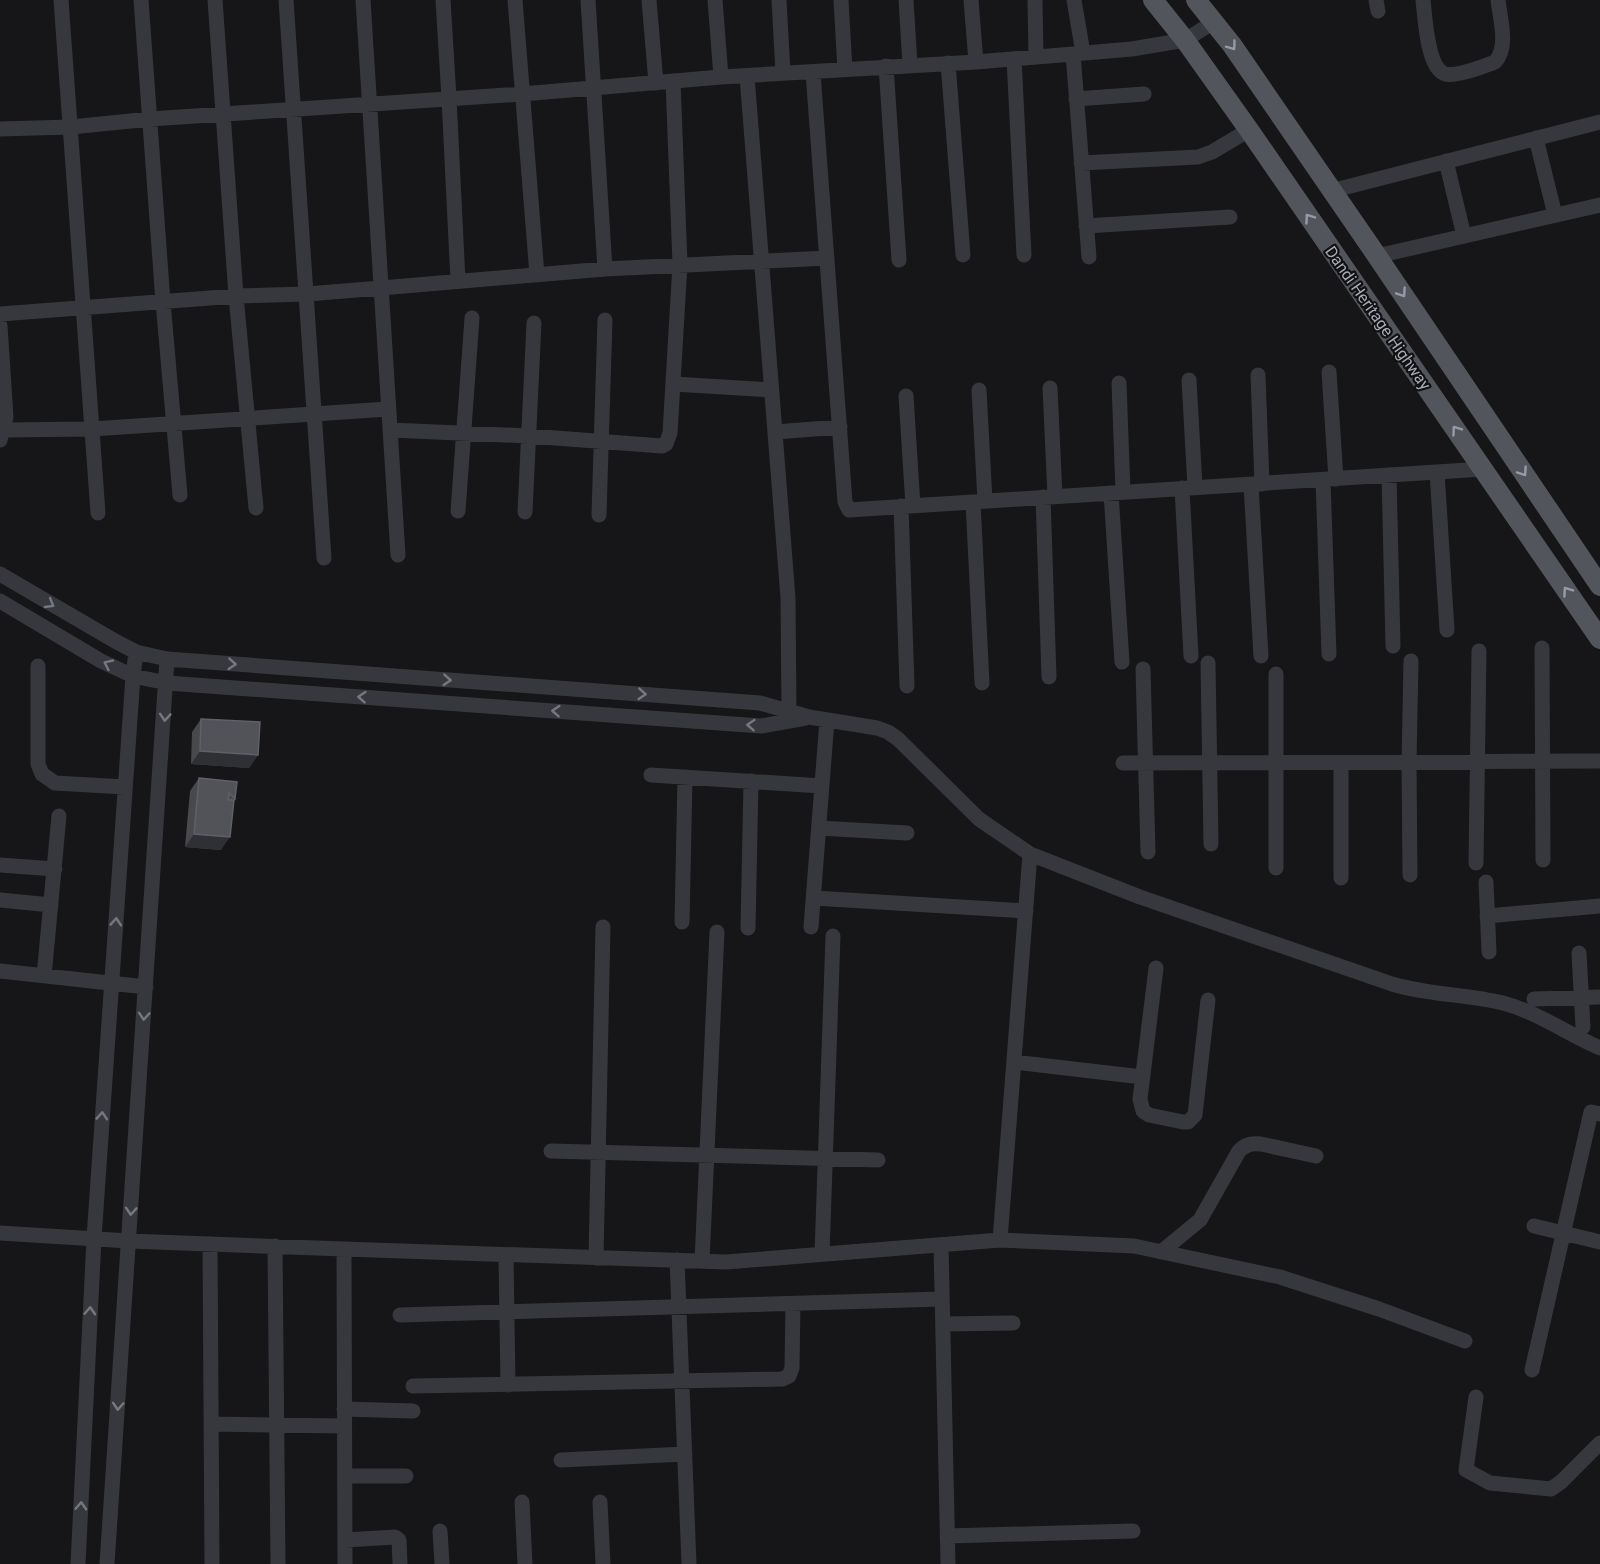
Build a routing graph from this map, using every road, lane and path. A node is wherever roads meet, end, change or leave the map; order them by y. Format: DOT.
graph roads {
  1 [pos="61,0"];
  2 [pos="141,0"];
  3 [pos="215,0"];
  4 [pos="286,0"];
  5 [pos="363,0"];
  6 [pos="442,0"];
  7 [pos="515,0"];
  8 [pos="588,0"];
  9 [pos="649,0"];
  10 [pos="715,0"];
  11 [pos="779,0"];
  12 [pos="841,0"];
  13 [pos="906,0"];
  14 [pos="971,0"];
  15 [pos="1035,0"];
  16 [pos="1074,0"];
  17 [pos="1153,0"];
  18 [pos="1196,0"];
  19 [pos="1423,0"];
  20 [pos="1498,0"];
  21 [pos="1214,22"];
  22 [pos="1185,40"];
  23 [pos="1078,53"];
  24 [pos="1036,57"];
  25 [pos="1014,59"];
  26 [pos="976,62"];
  27 [pos="948,63"];
  28 [pos="910,65"];
  29 [pos="886,66"];
  30 [pos="845,70"];
  31 [pos="783,73"];
  32 [pos="813,73"];
  33 [pos="747,76"];
  34 [pos="721,77"];
  35 [pos="673,81"];
  36 [pos="656,83"];
  37 [pos="595,88"];
  38 [pos="522,94"];
  39 [pos="1144,94"];
  40 [pos="449,98"];
  41 [pos="1076,99"];
  42 [pos="370,104"];
  43 [pos="294,109"];
  44 [pos="224,114"];
  45 [pos="150,119"];
  46 [pos="1600,122"];
  47 [pos="70,127"];
  48 [pos="0,129"];
  49 [pos="1249,130"];
  50 [pos="1536,138"];
  51 [pos="1446,161"];
  52 [pos="1081,163"];
  53 [pos="1331,190"];
  54 [pos="1600,205"];
  55 [pos="1555,215"];
  56 [pos="1230,217"];
  57 [pos="1086,226"];
  58 [pos="1464,236"];
  59 [pos="963,255"];
  60 [pos="1024,255"];
  61 [pos="1377,256"];
  62 [pos="1089,257"];
  63 [pos="827,258"];
  64 [pos="899,260"];
  65 [pos="761,261"];
  66 [pos="680,264"];
  67 [pos="605,269"];
  68 [pos="537,275"];
  69 [pos="458,281"];
  70 [pos="381,288"];
  71 [pos="307,294"];
  72 [pos="236,296"];
  73 [pos="163,302"];
  74 [pos="84,308"];
  75 [pos="0,314"];
  76 [pos="472,318"];
  77 [pos="605,320"];
  78 [pos="534,323"];
  79 [pos="0,326"];
  80 [pos="1329,372"];
  81 [pos="1258,375"];
  82 [pos="1189,380"];
  83 [pos="1119,383"];
  84 [pos="673,384"];
  85 [pos="1050,387"];
  86 [pos="771,390"];
  87 [pos="979,390"];
  88 [pos="906,396"];
  89 [pos="388,409"];
  90 [pos="315,414"];
  91 [pos="247,418"];
  92 [pos="174,423"];
  93 [pos="840,427"];
  94 [pos="92,429"];
  95 [pos="390,430"];
  96 [pos="775,432"];
  97 [pos="464,433"];
  98 [pos="2,435"];
  99 [pos="529,436"];
  100 [pos="601,441"];
  101 [pos="1483,469"];
  102 [pos="1437,472"];
  103 [pos="1389,475"];
  104 [pos="1329,480"];
  105 [pos="1256,485"];
  106 [pos="1189,488"];
  107 [pos="1117,492"];
  108 [pos="180,495"];
  109 [pos="1049,497"];
  110 [pos="979,501"];
  111 [pos="907,506"];
  112 [pos="256,508"];
  113 [pos="458,511"];
  114 [pos="525,512"];
  115 [pos="98,513"];
  116 [pos="599,515"];
  117 [pos="398,555"];
  118 [pos="324,558"];
  119 [pos="0,574"];
  120 [pos="1600,586"];
  121 [pos="0,601"];
  122 [pos="1447,630"];
  123 [pos="1600,639"];
  124 [pos="1393,646"];
  125 [pos="1542,648"];
  126 [pos="1479,651"];
  127 [pos="136,652"];
  128 [pos="1329,654"];
  129 [pos="1191,656"];
  130 [pos="1261,656"];
  131 [pos="167,659"];
  132 [pos="1411,661"];
  133 [pos="1122,662"];
  134 [pos="1208,663"];
  135 [pos="38,666"];
  136 [pos="1143,669"];
  137 [pos="1276,674"];
  138 [pos="133,676"];
  139 [pos="1049,677"];
  140 [pos="167,683"];
  141 [pos="982,683"];
  142 [pos="907,686"];
  143 [pos="789,711"];
  144 [pos="808,717"];
  145 [pos="827,720"];
  146 [pos="1600,761"];
  147 [pos="1409,762"];
  148 [pos="1478,762"];
  149 [pos="1543,762"];
  150 [pos="1123,763"];
  151 [pos="1145,763"];
  152 [pos="1210,763"];
  153 [pos="1276,763"];
  154 [pos="1341,763"];
  155 [pos="651,775"];
  156 [pos="685,777"];
  157 [pos="751,781"];
  158 [pos="822,786"];
  159 [pos="125,787"];
  160 [pos="59,816"];
  161 [pos="819,828"];
  162 [pos="907,833"];
  163 [pos="1211,844"];
  164 [pos="1148,852"];
  165 [pos="1030,854"];
  166 [pos="1544,860"];
  167 [pos="1476,863"];
  168 [pos="0,865"];
  169 [pos="1276,868"];
  170 [pos="55,869"];
  171 [pos="1410,875"];
  172 [pos="1341,878"];
  173 [pos="1486,882"];
  174 [pos="814,898"];
  175 [pos="0,900"];
  176 [pos="51,905"];
  177 [pos="1600,906"];
  178 [pos="1026,909"];
  179 [pos="1487,916"];
  180 [pos="682,922"];
  181 [pos="603,927"];
  182 [pos="811,927"];
  183 [pos="748,928"];
  184 [pos="717,932"];
  185 [pos="833,936"];
  186 [pos="1489,952"];
  187 [pos="1580,953"];
  188 [pos="1156,968"];
  189 [pos="0,971"];
  190 [pos="44,976"];
  191 [pos="111,982"];
  192 [pos="146,987"];
  193 [pos="1600,996"];
  194 [pos="1582,997"];
  195 [pos="1534,999"];
  196 [pos="1209,1000"];
  197 [pos="1583,1027"];
  198 [pos="1600,1048"];
  199 [pos="1014,1062"];
  200 [pos="1143,1077"];
  201 [pos="1600,1114"];
  202 [pos="551,1151"];
  203 [pos="598,1152"];
  204 [pos="707,1155"];
  205 [pos="1316,1156"];
  206 [pos="826,1158"];
  207 [pos="878,1160"];
  208 [pos="1534,1226"];
  209 [pos="0,1233"];
  210 [pos="1563,1233"];
  211 [pos="94,1238"];
  212 [pos="1000,1240"];
  213 [pos="129,1241"];
  214 [pos="1600,1242"];
  215 [pos="210,1244"];
  216 [pos="941,1245"];
  217 [pos="275,1246"];
  218 [pos="344,1249"];
  219 [pos="1161,1252"];
  220 [pos="822,1254"];
  221 [pos="506,1256"];
  222 [pos="596,1258"];
  223 [pos="677,1260"];
  224 [pos="702,1261"];
  225 [pos="942,1299"];
  226 [pos="793,1304"];
  227 [pos="679,1307"];
  228 [pos="507,1312"];
  229 [pos="400,1315"];
  230 [pos="1013,1323"];
  231 [pos="943,1324"];
  232 [pos="1465,1341"];
  233 [pos="1532,1370"];
  234 [pos="681,1382"];
  235 [pos="508,1385"];
  236 [pos="413,1386"];
  237 [pos="1476,1397"];
  238 [pos="344,1409"];
  239 [pos="413,1411"];
  240 [pos="211,1424"];
  241 [pos="277,1425"];
  242 [pos="344,1426"];
  243 [pos="1600,1443"];
  244 [pos="685,1454"];
  245 [pos="561,1460"];
  246 [pos="345,1476"];
  247 [pos="406,1476"];
  248 [pos="522,1502"];
  249 [pos="600,1502"];
  250 [pos="440,1530"];
  251 [pos="1133,1531"];
  252 [pos="947,1536"];
  253 [pos="345,1540"];
  254 [pos="78,1564"];
  255 [pos="107,1564"];
  256 [pos="212,1564"];
  257 [pos="278,1564"];
  258 [pos="345,1564"];
  259 [pos="400,1564"];
  260 [pos="442,1564"];
  261 [pos="525,1564"];
  262 [pos="603,1564"];
  263 [pos="689,1564"];
  264 [pos="948,1564"];
  1 -- 47 [label="street"];
  2 -- 45 [label="street"];
  3 -- 44 [label="street"];
  4 -- 43 [label="street"];
  5 -- 42 [label="street"];
  6 -- 40 [label="street"];
  7 -- 38 [label="street"];
  8 -- 37 [label="street"];
  9 -- 36 [label="street"];
  10 -- 34 [label="street"];
  11 -- 31 [label="street"];
  12 -- 30 [label="street"];
  13 -- 28 [label="street"];
  14 -- 26 [label="street"];
  15 -- 24 [label="street"];
  16 -- 23 [label="street"];
  17 -- 22 [label="main road, Dandi Heritage Highway"];
  18 -- 21 [label="main road, Dandi Heritage Highway"];
  19 -- 20 [label="street"];
  21 -- 22 [label="street"];
  21 -- 53 [label="main road, Dandi Heritage Highway, one-way"];
  22 -- 23 [label="street"];
  22 -- 49 [label="main road, Dandi Heritage Highway"];
  23 -- 24 [label="street"];
  23 -- 41 [label="street"];
  24 -- 25 [label="street"];
  25 -- 26 [label="street"];
  25 -- 60 [label="street"];
  26 -- 27 [label="street"];
  27 -- 28 [label="street"];
  27 -- 59 [label="street"];
  28 -- 29 [label="street"];
  29 -- 30 [label="street"];
  29 -- 64 [label="street"];
  30 -- 32 [label="street"];
  31 -- 32 [label="street"];
  31 -- 33 [label="street"];
  32 -- 63 [label="street"];
  33 -- 34 [label="street"];
  33 -- 65 [label="street"];
  34 -- 35 [label="street"];
  35 -- 36 [label="street"];
  35 -- 66 [label="street"];
  36 -- 37 [label="street"];
  37 -- 38 [label="street"];
  37 -- 67 [label="street"];
  38 -- 40 [label="street"];
  38 -- 68 [label="street"];
  39 -- 41 [label="street"];
  40 -- 42 [label="street"];
  40 -- 69 [label="street"];
  41 -- 52 [label="street"];
  42 -- 43 [label="street"];
  42 -- 70 [label="street"];
  43 -- 44 [label="street"];
  43 -- 71 [label="street"];
  44 -- 45 [label="street"];
  44 -- 72 [label="street"];
  45 -- 47 [label="street"];
  45 -- 73 [label="street"];
  46 -- 50 [label="street"];
  47 -- 48 [label="street"];
  47 -- 74 [label="street"];
  49 -- 52 [label="street"];
  101 -- 49 [label="main road, Dandi Heritage Highway, one-way"];
  50 -- 51 [label="street"];
  50 -- 55 [label="street"];
  51 -- 53 [label="street"];
  51 -- 58 [label="street"];
  52 -- 57 [label="street"];
  53 -- 61 [label="main road, Dandi Heritage Highway"];
  54 -- 55 [label="street"];
  55 -- 58 [label="street"];
  56 -- 57 [label="street"];
  57 -- 62 [label="street"];
  58 -- 61 [label="street"];
  61 -- 120 [label="main road, Dandi Heritage Highway, one-way"];
  63 -- 65 [label="street"];
  63 -- 93 [label="street"];
  65 -- 66 [label="street"];
  65 -- 86 [label="street"];
  66 -- 67 [label="street"];
  66 -- 84 [label="street"];
  67 -- 68 [label="street"];
  68 -- 69 [label="street"];
  69 -- 70 [label="street"];
  70 -- 71 [label="street"];
  70 -- 89 [label="street"];
  71 -- 72 [label="street"];
  71 -- 90 [label="street"];
  72 -- 73 [label="street"];
  72 -- 91 [label="street"];
  73 -- 74 [label="street"];
  73 -- 92 [label="street"];
  74 -- 75 [label="street"];
  74 -- 94 [label="street"];
  76 -- 97 [label="street"];
  77 -- 100 [label="street"];
  78 -- 99 [label="street"];
  79 -- 98 [label="street"];
  80 -- 104 [label="street"];
  81 -- 105 [label="street"];
  82 -- 106 [label="street"];
  83 -- 107 [label="street"];
  84 -- 86 [label="street"];
  84 -- 100 [label="street"];
  85 -- 109 [label="street"];
  86 -- 96 [label="street"];
  87 -- 110 [label="street"];
  88 -- 111 [label="street"];
  89 -- 90 [label="street"];
  89 -- 95 [label="street"];
  90 -- 91 [label="street"];
  90 -- 118 [label="street"];
  91 -- 92 [label="street"];
  91 -- 112 [label="street"];
  92 -- 94 [label="street"];
  92 -- 108 [label="street"];
  93 -- 96 [label="street"];
  93 -- 111 [label="street"];
  94 -- 98 [label="street"];
  94 -- 115 [label="street"];
  95 -- 97 [label="street"];
  95 -- 117 [label="street"];
  96 -- 143 [label="street"];
  97 -- 99 [label="street"];
  97 -- 113 [label="street"];
  99 -- 100 [label="street"];
  99 -- 114 [label="street"];
  100 -- 116 [label="street"];
  101 -- 102 [label="street"];
  123 -- 101 [label="main road, Dandi Heritage Highway, one-way"];
  102 -- 103 [label="street"];
  102 -- 122 [label="street"];
  103 -- 104 [label="street"];
  103 -- 124 [label="street"];
  104 -- 105 [label="street"];
  104 -- 128 [label="street"];
  105 -- 106 [label="street"];
  105 -- 130 [label="street"];
  106 -- 107 [label="street"];
  106 -- 129 [label="street"];
  107 -- 109 [label="street"];
  107 -- 133 [label="street"];
  109 -- 110 [label="street"];
  109 -- 139 [label="street"];
  110 -- 111 [label="street"];
  110 -- 141 [label="street"];
  111 -- 142 [label="street"];
  119 -- 127 [label="street, one-way"];
  138 -- 121 [label="street, one-way"];
  125 -- 149 [label="street"];
  126 -- 148 [label="street"];
  127 -- 131 [label="street"];
  127 -- 138 [label="street"];
  131 -- 140 [label="street"];
  131 -- 143 [label="street, one-way"];
  132 -- 147 [label="street"];
  134 -- 152 [label="street"];
  135 -- 159 [label="street"];
  136 -- 151 [label="street"];
  137 -- 153 [label="street"];
  138 -- 140 [label="street"];
  138 -- 159 [label="street"];
  144 -- 140 [label="street, one-way"];
  140 -- 192 [label="street, one-way"];
  143 -- 144 [label="street"];
  144 -- 145 [label="street"];
  145 -- 158 [label="street"];
  145 -- 165 [label="street"];
  146 -- 149 [label="street"];
  147 -- 148 [label="street"];
  147 -- 154 [label="street"];
  147 -- 171 [label="street"];
  148 -- 149 [label="street"];
  148 -- 167 [label="street"];
  149 -- 166 [label="street"];
  150 -- 151 [label="street"];
  151 -- 152 [label="street"];
  151 -- 164 [label="street"];
  152 -- 153 [label="street"];
  152 -- 163 [label="street"];
  153 -- 154 [label="street"];
  153 -- 169 [label="street"];
  154 -- 172 [label="street"];
  155 -- 156 [label="street"];
  156 -- 157 [label="street"];
  156 -- 180 [label="street"];
  157 -- 158 [label="street"];
  157 -- 183 [label="street"];
  158 -- 161 [label="street"];
  191 -- 159 [label="street, one-way"];
  160 -- 170 [label="street"];
  161 -- 162 [label="street"];
  161 -- 174 [label="street"];
  165 -- 178 [label="street"];
  165 -- 198 [label="street"];
  168 -- 170 [label="street"];
  170 -- 176 [label="street"];
  173 -- 179 [label="street"];
  174 -- 178 [label="street"];
  174 -- 182 [label="street"];
  175 -- 176 [label="street"];
  176 -- 190 [label="street"];
  177 -- 179 [label="street"];
  178 -- 199 [label="street"];
  179 -- 186 [label="street"];
  181 -- 203 [label="street"];
  184 -- 204 [label="street"];
  185 -- 206 [label="street"];
  187 -- 194 [label="street"];
  188 -- 200 [label="street"];
  189 -- 190 [label="street"];
  190 -- 191 [label="street"];
  191 -- 192 [label="street"];
  211 -- 191 [label="street, one-way"];
  192 -- 213 [label="street, one-way"];
  193 -- 194 [label="street"];
  194 -- 195 [label="street"];
  194 -- 197 [label="street"];
  196 -- 200 [label="street"];
  199 -- 200 [label="street"];
  199 -- 212 [label="street"];
  201 -- 210 [label="street"];
  202 -- 203 [label="street"];
  203 -- 204 [label="street"];
  203 -- 222 [label="street"];
  204 -- 206 [label="street"];
  204 -- 224 [label="street"];
  205 -- 219 [label="street"];
  206 -- 207 [label="street"];
  206 -- 220 [label="street"];
  208 -- 210 [label="street"];
  209 -- 211 [label="street"];
  210 -- 214 [label="street"];
  210 -- 233 [label="street"];
  211 -- 213 [label="street"];
  254 -- 211 [label="street, one-way"];
  212 -- 216 [label="street"];
  212 -- 219 [label="street"];
  213 -- 215 [label="street"];
  213 -- 255 [label="street, one-way"];
  215 -- 217 [label="street"];
  215 -- 240 [label="street"];
  216 -- 220 [label="street"];
  216 -- 225 [label="street"];
  217 -- 218 [label="street"];
  217 -- 241 [label="street"];
  218 -- 221 [label="street"];
  218 -- 238 [label="street"];
  219 -- 232 [label="street"];
  220 -- 224 [label="street"];
  221 -- 222 [label="street"];
  221 -- 228 [label="street"];
  222 -- 223 [label="street"];
  223 -- 224 [label="street"];
  223 -- 227 [label="street"];
  225 -- 226 [label="street"];
  225 -- 231 [label="street"];
  226 -- 227 [label="street"];
  226 -- 234 [label="street"];
  227 -- 228 [label="street"];
  227 -- 234 [label="street"];
  228 -- 229 [label="street"];
  228 -- 235 [label="street"];
  230 -- 231 [label="street"];
  231 -- 252 [label="street"];
  234 -- 235 [label="street"];
  234 -- 244 [label="street"];
  235 -- 236 [label="street"];
  237 -- 243 [label="street"];
  238 -- 239 [label="street"];
  238 -- 242 [label="street"];
  240 -- 241 [label="street"];
  240 -- 256 [label="street"];
  241 -- 242 [label="street"];
  241 -- 257 [label="street"];
  242 -- 246 [label="street"];
  244 -- 245 [label="street"];
  244 -- 263 [label="street"];
  246 -- 247 [label="street"];
  246 -- 253 [label="street"];
  248 -- 261 [label="street"];
  249 -- 262 [label="street"];
  250 -- 260 [label="street"];
  251 -- 252 [label="street"];
  252 -- 264 [label="street"];
  253 -- 258 [label="street"];
  253 -- 259 [label="street"];
}
